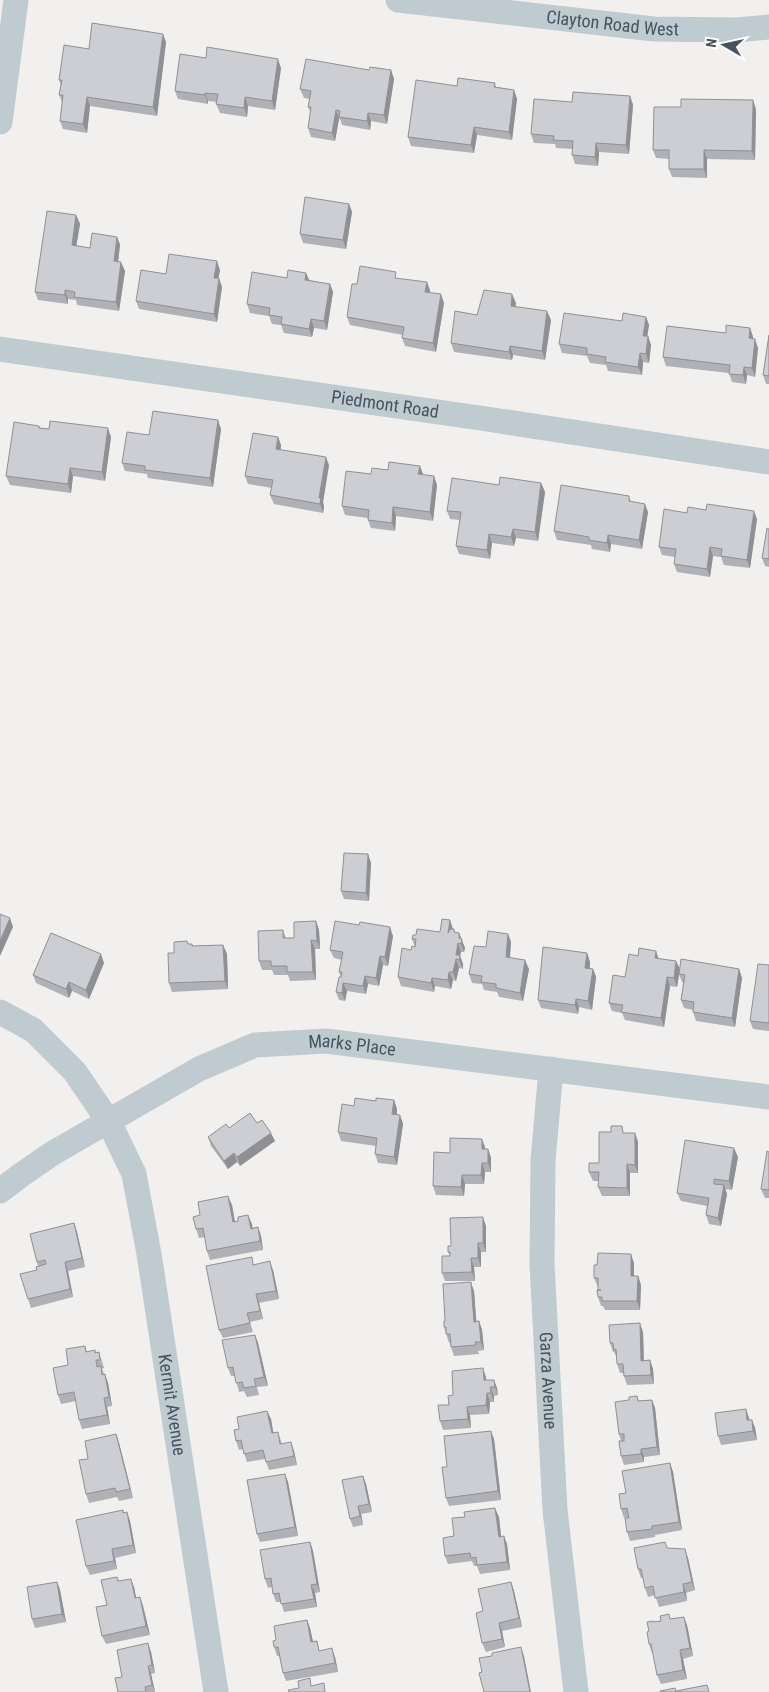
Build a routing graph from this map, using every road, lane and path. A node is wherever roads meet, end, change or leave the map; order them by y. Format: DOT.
graph roads {
  1 [pos="16,0"];
  2 [pos="398,0"];
  3 [pos="450,3"];
  4 [pos="769,27"];
  5 [pos="0,122"];
  6 [pos="0,349"];
  7 [pos="769,462"];
  8 [pos="0,1012"];
  9 [pos="551,1069"];
  10 [pos="769,1097"];
  11 [pos="109,1122"];
  12 [pos="0,1191"];
  13 [pos="216,1692"];
  14 [pos="576,1692"];
  1 -- 5 [label="street"];
  2 -- 3 [label="street, Clayton Road West"];
  3 -- 4 [label="street, Clayton Road West"];
  6 -- 7 [label="street, Piedmont Road"];
  8 -- 11 [label="street"];
  9 -- 10 [label="street, Marks Place"];
  9 -- 11 [label="street, Marks Place"];
  9 -- 14 [label="street, Garza Avenue"];
  11 -- 12 [label="street, Marks Place"];
  11 -- 13 [label="street, Kermit Avenue"];
}
